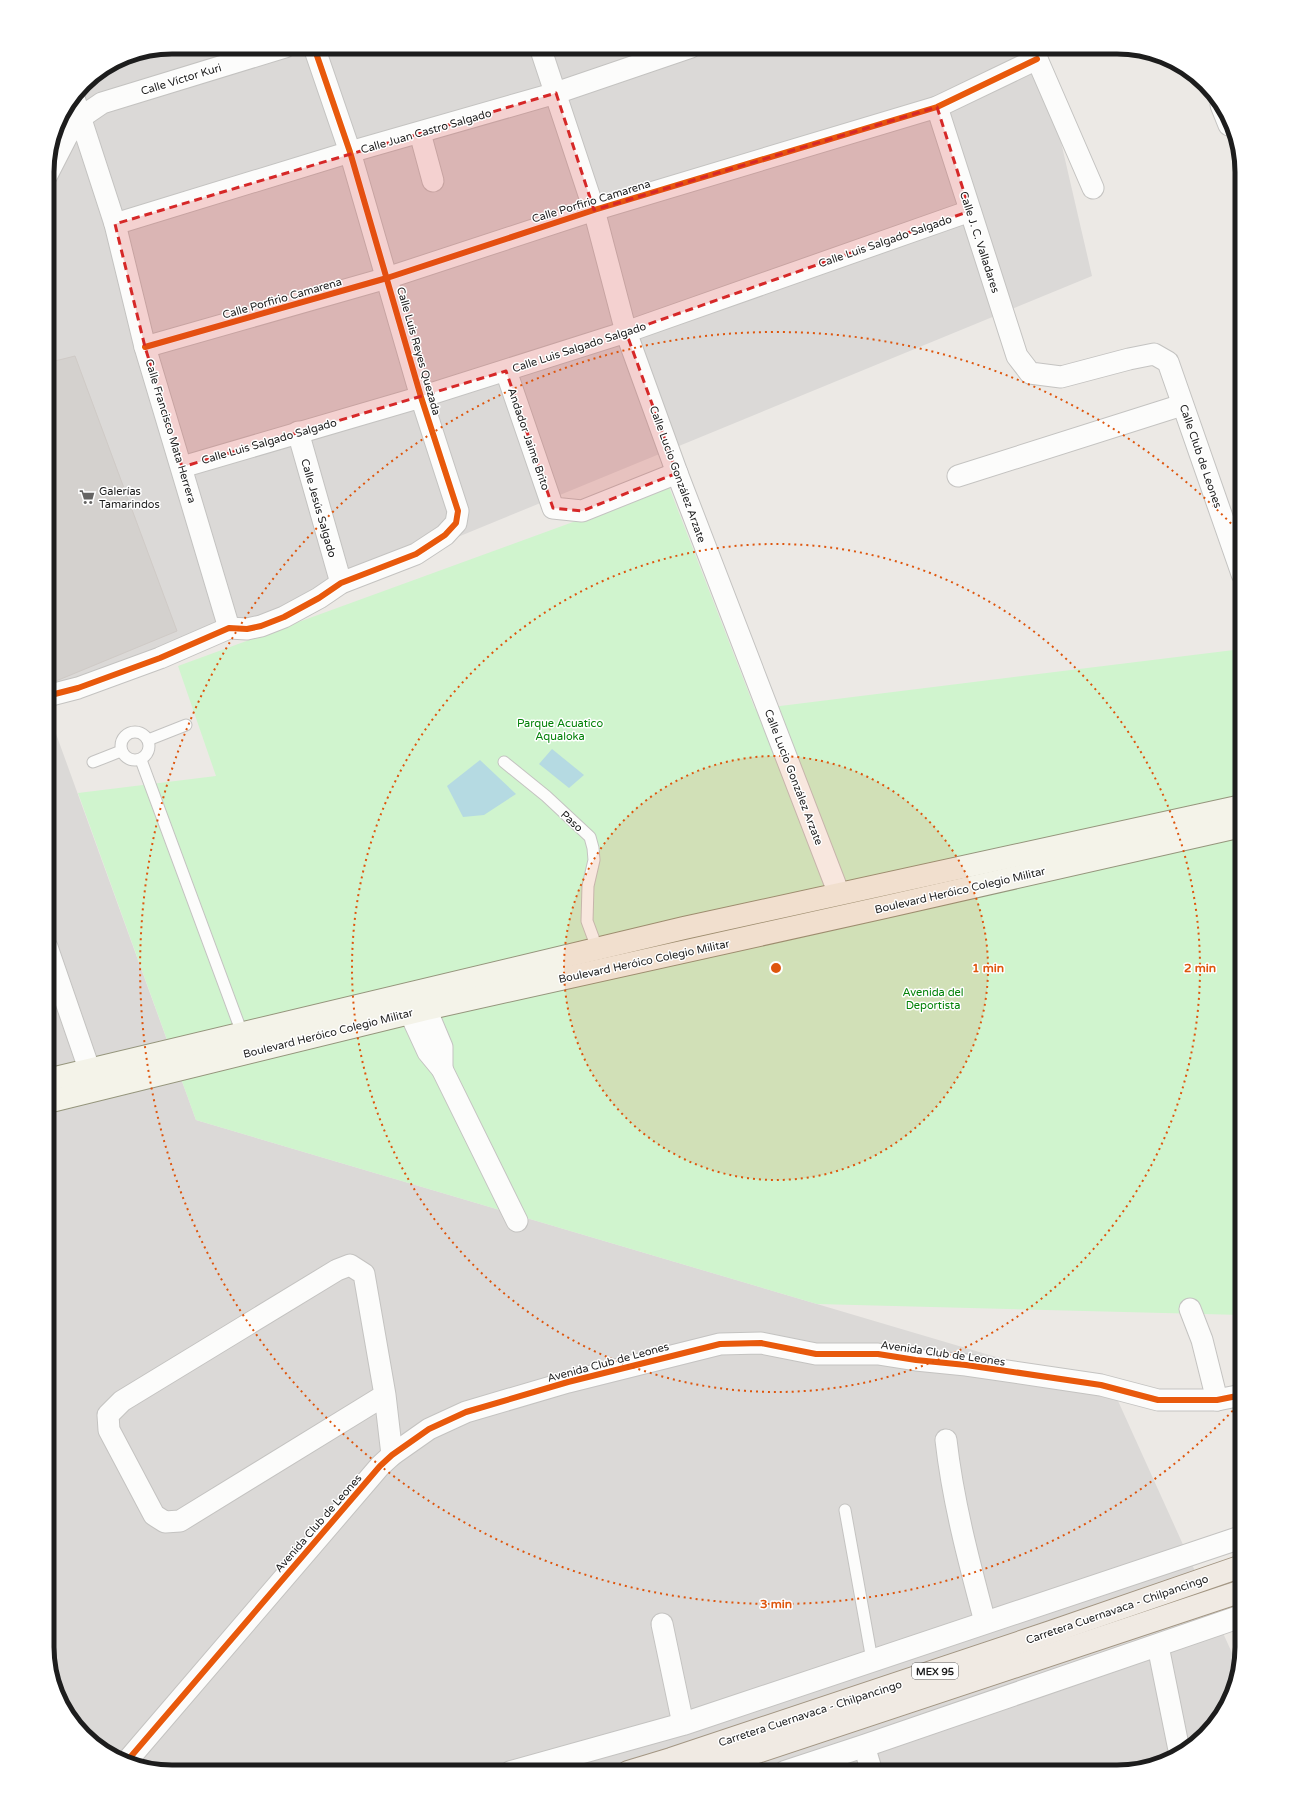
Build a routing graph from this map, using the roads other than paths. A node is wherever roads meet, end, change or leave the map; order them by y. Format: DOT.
graph roads {
  1 [pos="263,54"];
  2 [pos="316,54"];
  3 [pos="542,54"];
  4 [pos="670,54"];
  5 [pos="1032,54"];
  6 [pos="1034,54"];
  7 [pos="556,93"];
  8 [pos="76,104"];
  9 [pos="937,107"];
  10 [pos="80,118"];
  11 [pos="420,133"];
  12 [pos="60,138"];
  13 [pos="350,152"];
  14 [pos="433,181"];
  15 [pos="1093,188"];
  16 [pos="594,210"];
  17 [pos="970,211"];
  18 [pos="115,224"];
  19 [pos="387,278"];
  20 [pos="626,332"];
  21 [pos="146,347"];
  22 [pos="1168,362"];
  23 [pos="506,371"];
  24 [pos="421,396"];
  25 [pos="1182,405"];
  26 [pos="298,432"];
  27 [pos="182,467"];
  28 [pos="677,473"];
  29 [pos="958,476"];
  30 [pos="1235,554"];
  31 [pos="341,583"];
  32 [pos="229,628"];
  33 [pos="54,694"];
  34 [pos="186,725"];
  35 [pos="148,740"];
  36 [pos="121,751"];
  37 [pos="141,760"];
  38 [pos="93,762"];
  39 [pos="504,762"];
  40 [pos="1235,808"];
  41 [pos="1235,828"];
  42 [pos="839,894"];
  43 [pos="597,948"];
  44 [pos="54,967"];
  45 [pos="418,1011"];
  46 [pos="242,1033"];
  47 [pos="89,1069"];
  48 [pos="54,1078"];
  49 [pos="96,1090"];
  50 [pos="54,1100"];
  51 [pos="517,1221"];
  52 [pos="1190,1309"];
  53 [pos="1235,1396"];
  54 [pos="380,1398"];
  55 [pos="1218,1400"];
  56 [pos="946,1440"];
  57 [pos="386,1461"];
  58 [pos="845,1510"];
  59 [pos="1235,1539"];
  60 [pos="1235,1568"];
  61 [pos="1235,1593"];
  62 [pos="1235,1618"];
  63 [pos="985,1622"];
  64 [pos="662,1624"];
  65 [pos="1158,1646"];
  66 [pos="872,1660"];
  67 [pos="683,1724"];
  68 [pos="864,1746"];
  69 [pos="1178,1747"];
  70 [pos="130,1757"];
  71 [pos="536,1765"];
  72 [pos="651,1765"];
  73 [pos="718,1765"];
  74 [pos="806,1765"];
  75 [pos="870,1765"];
  1 -- 10 [label="street, Calle Víctor Kuri"];
  2 -- 13 [label="street, Calle Luis Reyes Quezada"];
  3 -- 7 [label="street, Calle Lucio González Arzate"];
  4 -- 7 [label="street, Calle Juan Castro Salgado"];
  5 -- 9 [label="street, Calle Porfirio Camarena"];
  6 -- 15 [label="street"];
  7 -- 11 [label="street, Calle Juan Castro Salgado"];
  7 -- 16 [label="street, Calle Lucio González Arzate"];
  8 -- 10 [label="street, Calle Francisco Mata Herrera"];
  9 -- 16 [label="street, Calle Porfirio Camarena"];
  9 -- 17 [label="street, Calle J. C. Valladares"];
  10 -- 12 [label="street"];
  10 -- 18 [label="street, Calle Francisco Mata Herrera"];
  11 -- 13 [label="street, Calle Juan Castro Salgado"];
  11 -- 14 [label="street"];
  13 -- 18 [label="street, Calle Juan Castro Salgado"];
  13 -- 19 [label="street, Calle Luis Reyes Quezada"];
  16 -- 19 [label="street, Calle Porfirio Camarena"];
  16 -- 20 [label="street, Calle Lucio González Arzate"];
  17 -- 20 [label="street, Calle Luis Salgado Salgado"];
  17 -- 22 [label="street, Calle J. C. Valladares"];
  18 -- 21 [label="street, Calle Francisco Mata Herrera"];
  19 -- 21 [label="street, Calle Porfirio Camarena"];
  19 -- 24 [label="street, Calle Luis Reyes Quezada"];
  20 -- 23 [label="street, Calle Luis Salgado Salgado"];
  20 -- 28 [label="street, Calle Lucio González Arzate"];
  21 -- 27 [label="street, Calle Francisco Mata Herrera"];
  22 -- 25 [label="street, Calle Club de Leones"];
  23 -- 24 [label="street, Calle Luis Salgado Salgado"];
  23 -- 28 [label="street, Andador Jaime Brito"];
  24 -- 26 [label="street, Calle Luis Salgado Salgado"];
  24 -- 31 [label="street, Calle Luis Reyes Quezada"];
  25 -- 29 [label="street"];
  25 -- 30 [label="street, Calle Club de Leones"];
  26 -- 27 [label="street, Calle Luis Salgado Salgado"];
  26 -- 31 [label="street, Calle Jesús Salgado"];
  27 -- 32 [label="street, Calle Francisco Mata Herrera"];
  28 -- 42 [label="street, Calle Lucio González Arzate"];
  31 -- 32 [label="street"];
  32 -- 33 [label="street"];
  34 -- 35 [label="lane"];
  35 -- 36 [label="lane"];
  35 -- 37 [label="lane"];
  36 -- 37 [label="lane"];
  36 -- 38 [label="lane"];
  37 -- 46 [label="lane"];
  39 -- 43 [label="lane, Paso"];
  40 -- 42 [label="main road, Boulevard Heróico Colegio Militar"];
  41 -- 45 [label="main road, Boulevard Heróico Colegio Militar"];
  42 -- 43 [label="main road, Boulevard Heróico Colegio Militar"];
  43 -- 46 [label="main road, Boulevard Heróico Colegio Militar"];
  44 -- 47 [label="street"];
  45 -- 49 [label="main road, Boulevard Heróico Colegio Militar"];
  45 -- 51 [label="street"];
  46 -- 47 [label="main road, Boulevard Heróico Colegio Militar"];
  47 -- 48 [label="main road, Boulevard Heróico Colegio Militar"];
  47 -- 49 [label="street"];
  49 -- 50 [label="main road, Boulevard Heróico Colegio Militar"];
  52 -- 55 [label="street"];
  53 -- 55 [label="street, Avenida Club de Leones"];
  54 -- 54 [label="street"];
  54 -- 57 [label="street"];
  55 -- 57 [label="street, Avenida Club de Leones"];
  56 -- 63 [label="street"];
  57 -- 70 [label="street, Avenida Club de Leones"];
  58 -- 66 [label="lane"];
  59 -- 63 [label="street"];
  60 -- 72 [label="main road, Carretera Cuernavaca - Chilpancingo / MEX 95"];
  61 -- 73 [label="main road, Carretera Cuernavaca - Chilpancingo / MEX 95"];
  62 -- 65 [label="street"];
  63 -- 66 [label="street"];
  64 -- 67 [label="street"];
  65 -- 68 [label="street"];
  65 -- 69 [label="street"];
  66 -- 67 [label="street"];
  67 -- 71 [label="street"];
  68 -- 74 [label="street"];
  68 -- 75 [label="street"];
}
